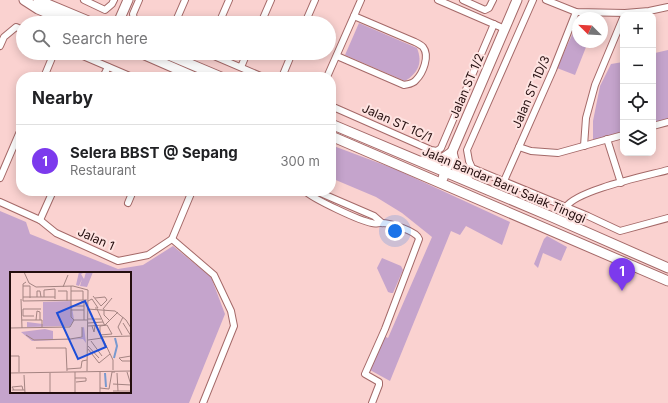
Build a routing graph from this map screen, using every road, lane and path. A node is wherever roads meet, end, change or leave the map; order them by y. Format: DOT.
graph roads {
  1 [pos="24,0"];
  2 [pos="38,0"];
  3 [pos="84,0"];
  4 [pos="114,0"];
  5 [pos="128,0"];
  6 [pos="139,0"];
  7 [pos="185,0"];
  8 [pos="229,0"];
  9 [pos="271,0"];
  10 [pos="315,0"];
  11 [pos="361,0"];
  12 [pos="463,0"];
  13 [pos="493,0"];
  14 [pos="517,0"];
  15 [pos="533,0"];
  16 [pos="546,0"];
  17 [pos="441,1"];
  18 [pos="668,8"];
  19 [pos="576,12"];
  20 [pos="643,12"];
  21 [pos="608,14"];
  22 [pos="620,15"];
  23 [pos="54,16"];
  24 [pos="76,16"];
  25 [pos="121,16"];
  26 [pos="133,16"];
  27 [pos="178,16"];
  28 [pos="222,16"];
  29 [pos="264,16"];
  30 [pos="308,16"];
  31 [pos="354,16"];
  32 [pos="572,21"];
  33 [pos="494,24"];
  34 [pos="620,25"];
  35 [pos="16,27"];
  36 [pos="505,29"];
  37 [pos="0,46"];
  38 [pos="337,56"];
  39 [pos="51,60"];
  40 [pos="92,60"];
  41 [pos="156,60"];
  42 [pos="181,60"];
  43 [pos="224,60"];
  44 [pos="244,60"];
  45 [pos="289,60"];
  46 [pos="335,60"];
  47 [pos="108,67"];
  48 [pos="240,67"];
  49 [pos="46,72"];
  50 [pos="106,72"];
  51 [pos="120,72"];
  52 [pos="184,72"];
  53 [pos="209,72"];
  54 [pos="252,72"];
  55 [pos="284,72"];
  56 [pos="329,72"];
  57 [pos="336,108"];
  58 [pos="668,122"];
  59 [pos="656,125"];
  60 [pos="336,126"];
  61 [pos="620,136"];
  62 [pos="336,138"];
  63 [pos="608,139"];
  64 [pos="16,141"];
  65 [pos="336,143"];
  66 [pos="584,146"];
  67 [pos="519,147"];
  68 [pos="452,152"];
  69 [pos="376,156"];
  70 [pos="412,159"];
  71 [pos="668,170"];
  72 [pos="445,172"];
  73 [pos="0,178"];
  74 [pos="504,181"];
  75 [pos="441,183"];
  76 [pos="621,183"];
  77 [pos="474,184"];
  78 [pos="51,196"];
  79 [pos="131,196"];
  80 [pos="190,196"];
  81 [pos="310,196"];
  82 [pos="328,196"];
  83 [pos="0,202"];
  84 [pos="128,203"];
  85 [pos="566,207"];
  86 [pos="668,218"];
  87 [pos="40,220"];
  88 [pos="382,223"];
  89 [pos="172,239"];
  90 [pos="668,268"];
  91 [pos="668,281"];
  92 [pos="203,403"];
  93 [pos="372,403"];
  1 -- 23 [label="main road"];
  2 -- 24 [label="main road"];
  3 -- 4 [label="street"];
  5 -- 25 [label="main road"];
  6 -- 26 [label="street"];
  7 -- 27 [label="street"];
  8 -- 28 [label="street"];
  9 -- 29 [label="street"];
  10 -- 30 [label="street"];
  11 -- 31 [label="street"];
  12 -- 13 [label="street"];
  14 -- 36 [label="main road, Jalan ST 1/2"];
  15 -- 74 [label="street"];
  16 -- 19 [label="street"];
  17 -- 33 [label="street"];
  18 -- 20 [label="street"];
  21 -- 22 [label="street"];
  31 -- 38 [label="street"];
  31 -- 38 [label="street"];
  32 -- 67 [label="street, Jalan ST 1D/3"];
  33 -- 36 [label="street"];
  33 -- 57 [label="street, Jalan ST 1C/1"];
  34 -- 66 [label="street"];
  35 -- 37 [label="street"];
  36 -- 68 [label="main road, Jalan ST 1/2"];
  39 -- 49 [label="street"];
  40 -- 47 [label="street"];
  41 -- 52 [label="main road"];
  42 -- 53 [label="main road"];
  43 -- 48 [label="street"];
  44 -- 48 [label="street"];
  45 -- 55 [label="street"];
  46 -- 56 [label="street"];
  47 -- 50 [label="street"];
  47 -- 51 [label="street"];
  48 -- 54 [label="street"];
  58 -- 59 [label="street"];
  60 -- 70 [label="main road, Jalan Bandar Baru Salak Tinggi"];
  61 -- 63 [label="street"];
  62 -- 69 [label="main road, Jalan Bandar Baru Salak Tinggi"];
  63 -- 66 [label="street"];
  63 -- 76 [label="street"];
  64 -- 73 [label="street"];
  65 -- 69 [label="main road"];
  66 -- 67 [label="street"];
  67 -- 74 [label="street, Jalan ST 1D/3"];
  68 -- 70 [label="main road"];
  68 -- 72 [label="main road, Jalan ST 1/2"];
  68 -- 77 [label="main road"];
  69 -- 75 [label="main road, Jalan Bandar Baru Salak Tinggi"];
  70 -- 72 [label="main road, Jalan Bandar Baru Salak Tinggi"];
  71 -- 76 [label="street"];
  72 -- 75 [label="main road, Jalan ST 1/2"];
  72 -- 77 [label="main road, Jalan Bandar Baru Salak Tinggi"];
  74 -- 85 [label="street"];
  75 -- 91 [label="main road, Jalan Bandar Baru Salak Tinggi"];
  76 -- 85 [label="street"];
  77 -- 90 [label="main road, Jalan Bandar Baru Salak Tinggi"];
  78 -- 87 [label="street"];
  79 -- 84 [label="street"];
  80 -- 89 [label="street"];
  81 -- 88 [label="street"];
  82 -- 88 [label="street"];
  83 -- 87 [label="street, Jalan 1"];
  85 -- 86 [label="street"];
  87 -- 89 [label="street, Jalan 1"];
  88 -- 93 [label="street"];
  89 -- 92 [label="street"];
}
